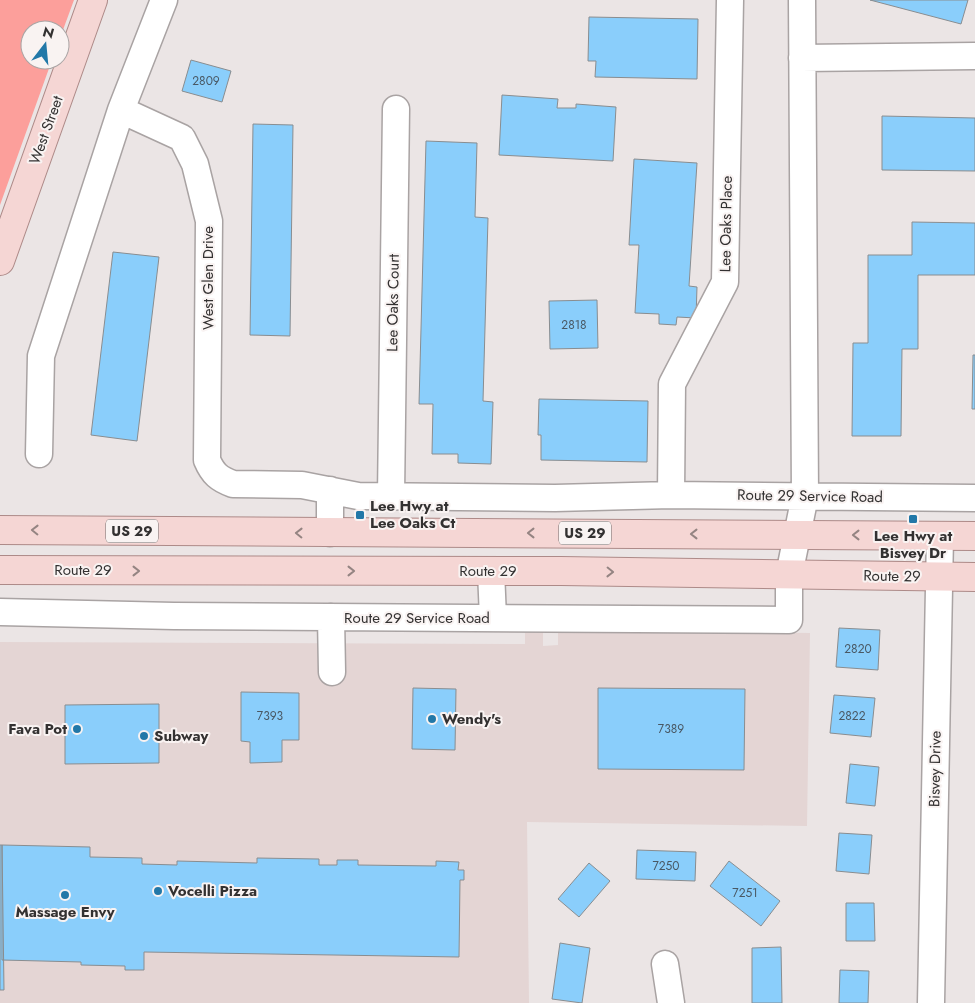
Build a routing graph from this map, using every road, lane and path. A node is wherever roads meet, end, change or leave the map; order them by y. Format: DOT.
graph roads {
  1 [pos="94,0"];
  2 [pos="164,0"];
  3 [pos="730,0"];
  4 [pos="802,0"];
  5 [pos="975,56"];
  6 [pos="802,58"];
  7 [pos="396,109"];
  8 [pos="121,110"];
  9 [pos="0,261"];
  10 [pos="39,454"];
  11 [pos="206,460"];
  12 [pos="330,490"];
  13 [pos="671,495"];
  14 [pos="391,496"];
  15 [pos="805,496"];
  16 [pos="975,498"];
  17 [pos="0,530"];
  18 [pos="330,533"];
  19 [pos="797,535"];
  20 [pos="940,536"];
  21 [pos="975,536"];
  22 [pos="0,570"];
  23 [pos="491,572"];
  24 [pos="789,575"];
  25 [pos="938,577"];
  26 [pos="975,577"];
  27 [pos="0,612"];
  28 [pos="331,617"];
  29 [pos="493,618"];
  30 [pos="332,672"];
  31 [pos="666,964"];
  32 [pos="671,1003"];
  33 [pos="931,1003"];
  1 -- 9 [label="main road, West Street"];
  2 -- 8 [label="street"];
  3 -- 13 [label="street, Lee Oaks Place"];
  4 -- 6 [label="street"];
  5 -- 6 [label="street"];
  6 -- 15 [label="street"];
  7 -- 14 [label="street, Lee Oaks Court"];
  8 -- 10 [label="street"];
  8 -- 11 [label="street, West Glen Drive"];
  11 -- 12 [label="street, Route 29 Service Road"];
  12 -- 14 [label="street, Route 29 Service Road"];
  12 -- 18 [label="street"];
  13 -- 14 [label="street, Route 29 Service Road"];
  13 -- 15 [label="street, Route 29 Service Road"];
  15 -- 16 [label="street, Route 29 Service Road"];
  15 -- 19 [label="street"];
  18 -- 17 [label="main road, US 29, one-way"];
  19 -- 18 [label="main road, US 29, one-way"];
  20 -- 19 [label="main road, US 29, one-way"];
  19 -- 24 [label="street"];
  20 -- 21 [label="main road, US 29"];
  20 -- 25 [label="street, Bisvey Drive"];
  22 -- 23 [label="main road, Route 29, one-way"];
  23 -- 24 [label="main road, Route 29, one-way"];
  23 -- 29 [label="street"];
  24 -- 25 [label="main road, Route 29"];
  24 -- 29 [label="street, Route 29 Service Road"];
  25 -- 26 [label="main road, Route 29"];
  25 -- 33 [label="street, Bisvey Drive"];
  27 -- 28 [label="street, Route 29 Service Road"];
  28 -- 29 [label="street, Route 29 Service Road"];
  28 -- 30 [label="street"];
  31 -- 32 [label="street"];
}
